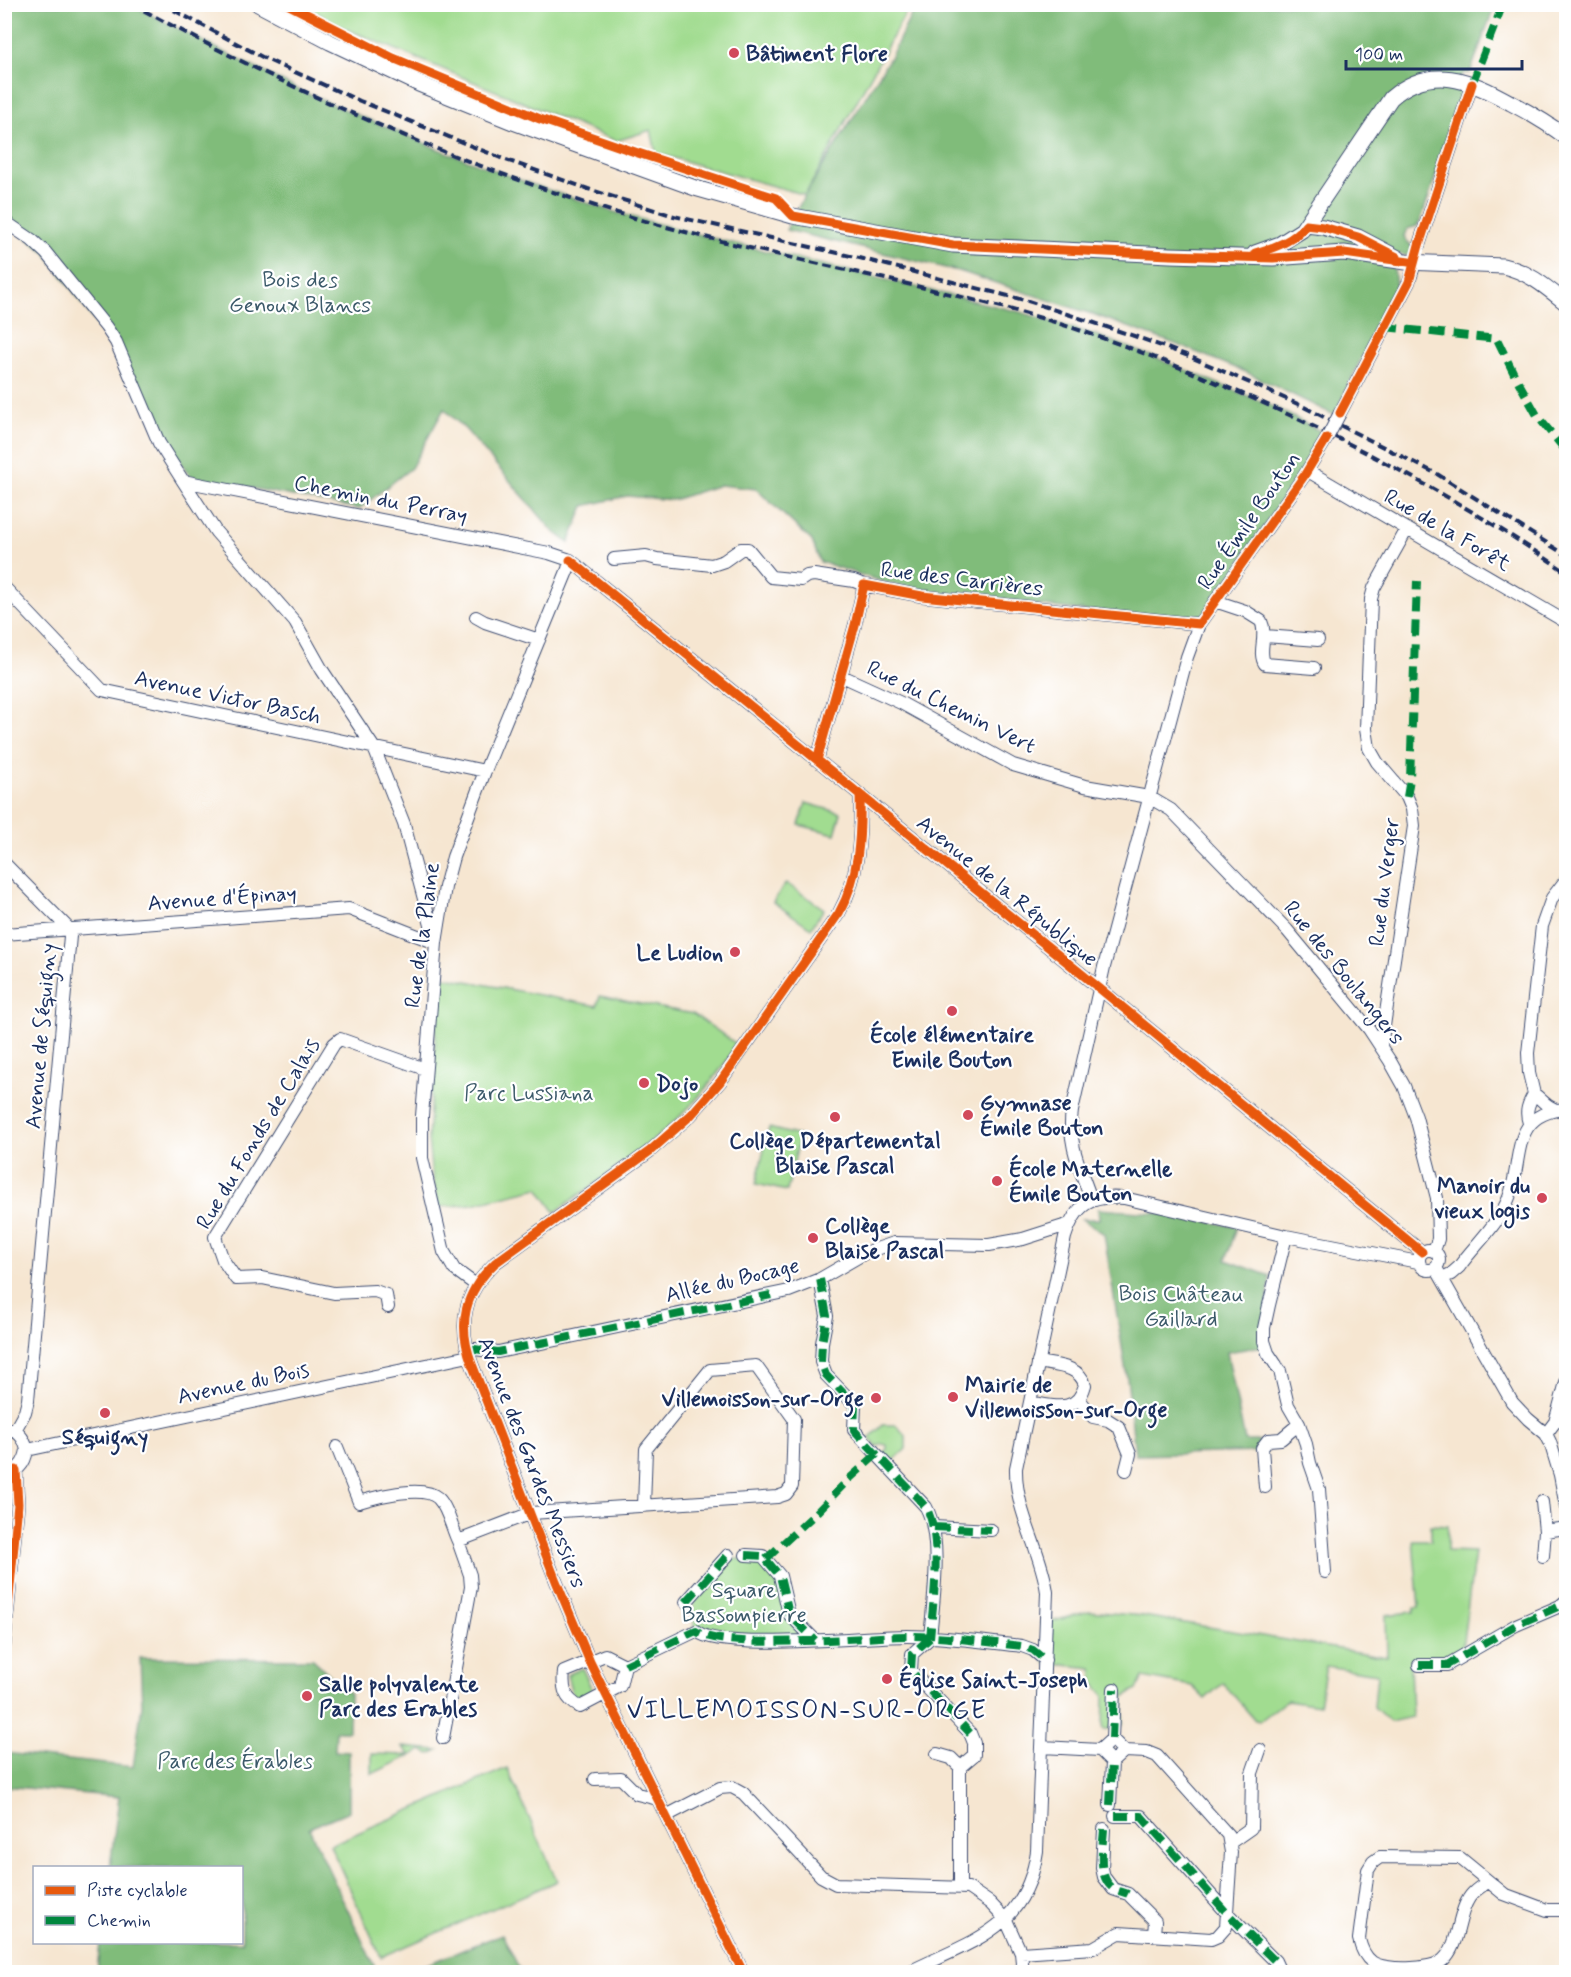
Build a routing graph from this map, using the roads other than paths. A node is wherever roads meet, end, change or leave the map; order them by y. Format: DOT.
graph roads {
  1 [pos="258,4"];
  2 [pos="1472,84"];
  3 [pos="1566,137"];
  4 [pos="4,221"];
  5 [pos="1304,228"];
  6 [pos="1419,245"];
  7 [pos="1315,254"];
  8 [pos="1238,257"];
  9 [pos="1410,262"];
  10 [pos="1566,303"];
  11 [pos="1308,471"];
  12 [pos="183,481"];
  13 [pos="1407,529"];
  14 [pos="614,559"];
  15 [pos="570,560"];
  16 [pos="864,585"];
  17 [pos="4,586"];
  18 [pos="1215,601"];
  19 [pos="476,617"];
  20 [pos="1566,622"];
  21 [pos="1199,624"];
  22 [pos="1265,636"];
  23 [pos="539,639"];
  24 [pos="1318,640"];
  25 [pos="1314,668"];
  26 [pos="842,676"];
  27 [pos="374,748"];
  28 [pos="817,760"];
  29 [pos="485,771"];
  30 [pos="860,796"];
  31 [pos="1149,797"];
  32 [pos="4,863"];
  33 [pos="1566,880"];
  34 [pos="420,881"];
  35 [pos="445,887"];
  36 [pos="69,929"];
  37 [pos="4,934"];
  38 [pos="437,936"];
  39 [pos="1099,988"];
  40 [pos="1381,1046"];
  41 [pos="425,1069"];
  42 [pos="1534,1094"];
  43 [pos="1560,1109"];
  44 [pos="1528,1123"];
  45 [pos="1091,1199"];
  46 [pos="1070,1224"];
  47 [pos="1286,1236"];
  48 [pos="1425,1255"];
  49 [pos="1439,1270"];
  50 [pos="820,1279"];
  51 [pos="476,1285"];
  52 [pos="388,1307"];
  53 [pos="468,1352"];
  54 [pos="1038,1362"];
  55 [pos="1566,1382"];
  56 [pos="1079,1399"];
  57 [pos="1030,1402"];
  58 [pos="1299,1424"];
  59 [pos="10,1429"];
  60 [pos="1546,1434"];
  61 [pos="337,1447"];
  62 [pos="27,1450"];
  63 [pos="1126,1470"];
  64 [pos="10,1472"];
  65 [pos="1265,1487"];
  66 [pos="1542,1502"];
  67 [pos="644,1506"];
  68 [pos="1566,1507"];
  69 [pos="531,1513"];
  70 [pos="934,1527"];
  71 [pos="1566,1528"];
  72 [pos="991,1530"];
  73 [pos="1545,1532"];
  74 [pos="458,1542"];
  75 [pos="729,1555"];
  76 [pos="746,1555"];
  77 [pos="1543,1556"];
  78 [pos="1325,1572"];
  79 [pos="1566,1601"];
  80 [pos="686,1602"];
  81 [pos="930,1638"];
  82 [pos="815,1640"];
  83 [pos="4,1648"];
  84 [pos="1045,1660"];
  85 [pos="590,1662"];
  86 [pos="625,1665"];
  87 [pos="1419,1665"];
  88 [pos="1114,1689"];
  89 [pos="606,1695"];
  90 [pos="443,1738"];
  91 [pos="1112,1739"];
  92 [pos="1042,1747"];
  93 [pos="1100,1750"];
  94 [pos="1260,1750"];
  95 [pos="1124,1751"];
  96 [pos="937,1754"];
  97 [pos="1112,1762"];
  98 [pos="960,1767"];
  99 [pos="595,1779"];
  100 [pos="658,1799"];
  101 [pos="666,1816"];
  102 [pos="1104,1828"];
  103 [pos="1231,1842"];
  104 [pos="1488,1882"];
  105 [pos="960,1887"];
  106 [pos="1566,1910"];
  107 [pos="1227,1912"];
  108 [pos="1006,1920"];
  109 [pos="1154,1935"];
  110 [pos="1021,1953"];
  111 [pos="743,1972"];
  112 [pos="909,1972"];
  113 [pos="1023,1972"];
  114 [pos="1281,1972"];
  1 -- 8 [label="main road"];
  2 -- 3 [label="main road"];
  2 -- 5 [label="main road"];
  2 -- 6 [label="street"];
  4 -- 12 [label="street"];
  5 -- 7 [label="main road"];
  5 -- 8 [label="main road"];
  5 -- 9 [label="main road"];
  7 -- 8 [label="main road"];
  7 -- 9 [label="main road"];
  9 -- 10 [label="main road"];
  9 -- 11 [label="street, Rue Émile Bouton, bridge"];
  11 -- 13 [label="street, Rue de la Forêt"];
  11 -- 18 [label="street, Rue Émile Bouton"];
  12 -- 15 [label="street, Chemin du Perray"];
  12 -- 27 [label="street"];
  13 -- 20 [label="street, Rue de la Forêt"];
  13 -- 40 [label="street, Rue du Verger"];
  14 -- 16 [label="street"];
  15 -- 23 [label="street, Rue de la Plaine"];
  15 -- 28 [label="street, Avenue de la République"];
  16 -- 21 [label="street, Rue des Carrières"];
  16 -- 26 [label="street, Rue des Carrières"];
  17 -- 27 [label="street, Avenue Victor Basch"];
  18 -- 21 [label="street, Rue Émile Bouton"];
  18 -- 22 [label="street"];
  19 -- 23 [label="street"];
  21 -- 31 [label="street, Rue Émile Bouton"];
  22 -- 24 [label="street"];
  22 -- 25 [label="street"];
  23 -- 29 [label="street, Rue de la Plaine"];
  26 -- 28 [label="street, Rue des Carrières"];
  26 -- 31 [label="street, Rue du Chemin Vert"];
  27 -- 29 [label="street, Avenue Victor Basch"];
  27 -- 34 [label="street"];
  28 -- 30 [label="street, Avenue de la République"];
  29 -- 35 [label="street, Rue de la Plaine"];
  30 -- 39 [label="street, Avenue de la République"];
  30 -- 51 [label="street, Avenue des Gardes Messiers"];
  31 -- 39 [label="street, Rue Émile Bouton"];
  31 -- 40 [label="street, Rue des Boulangers"];
  32 -- 36 [label="street"];
  33 -- 42 [label="street"];
  34 -- 35 [label="street"];
  34 -- 38 [label="street"];
  35 -- 38 [label="street, Rue de la Plaine"];
  36 -- 37 [label="street, Avenue d'Épinay"];
  36 -- 38 [label="street, Avenue d'Épinay"];
  36 -- 59 [label="street, Avenue de Séquigny"];
  38 -- 41 [label="street, Rue de la Plaine"];
  39 -- 45 [label="street, Rue Émile Bouton"];
  39 -- 48 [label="street, Avenue de la République"];
  40 -- 48 [label="street, Rue des Boulangers"];
  41 -- 51 [label="street, Rue de la Plaine"];
  41 -- 52 [label="street, Rue du Fonds de Calais"];
  42 -- 43 [label="street"];
  42 -- 44 [label="street"];
  43 -- 44 [label="street"];
  44 -- 49 [label="street"];
  45 -- 46 [label="street"];
  45 -- 47 [label="street"];
  46 -- 50 [label="street, Allée du Bocage"];
  46 -- 54 [label="street"];
  47 -- 48 [label="street"];
  47 -- 58 [label="street"];
  48 -- 49 [label="street"];
  48 -- 49 [label="street"];
  49 -- 60 [label="street"];
  50 -- 53 [label="street, Allée du Bocage"];
  50 -- 70 [label="street"];
  51 -- 53 [label="street, Avenue des Gardes Messiers"];
  53 -- 62 [label="street, Avenue du Bois"];
  53 -- 69 [label="street, Avenue des Gardes Messiers"];
  54 -- 56 [label="street"];
  54 -- 57 [label="street"];
  55 -- 60 [label="street"];
  56 -- 57 [label="street"];
  56 -- 63 [label="street"];
  57 -- 84 [label="street"];
  58 -- 65 [label="street"];
  58 -- 78 [label="street"];
  59 -- 62 [label="street"];
  60 -- 68 [label="street"];
  61 -- 74 [label="street"];
  62 -- 64 [label="street"];
  64 -- 83 [label="street"];
  66 -- 73 [label="street"];
  67 -- 67 [label="street"];
  67 -- 69 [label="street"];
  69 -- 74 [label="street"];
  69 -- 85 [label="street, Avenue des Gardes Messiers"];
  70 -- 72 [label="street"];
  70 -- 81 [label="street"];
  71 -- 73 [label="street"];
  73 -- 77 [label="street"];
  74 -- 90 [label="street"];
  75 -- 80 [label="street"];
  76 -- 82 [label="street"];
  79 -- 87 [label="street"];
  81 -- 82 [label="street"];
  81 -- 84 [label="street"];
  81 -- 98 [label="street"];
  82 -- 86 [label="street"];
  84 -- 92 [label="street"];
  85 -- 86 [label="street"];
  85 -- 89 [label="street, Avenue des Gardes Messiers"];
  85 -- 89 [label="street"];
  86 -- 89 [label="street"];
  88 -- 91 [label="street"];
  89 -- 100 [label="street, Avenue des Gardes Messiers"];
  91 -- 93 [label="street"];
  91 -- 95 [label="street"];
  92 -- 93 [label="street"];
  92 -- 108 [label="street"];
  93 -- 97 [label="street"];
  94 -- 103 [label="street"];
  95 -- 97 [label="street"];
  95 -- 103 [label="street"];
  96 -- 98 [label="street"];
  97 -- 107 [label="street"];
  98 -- 105 [label="street"];
  99 -- 100 [label="street"];
  100 -- 101 [label="street, Avenue des Gardes Messiers"];
  101 -- 105 [label="street"];
  101 -- 111 [label="street, Avenue des Gardes Messiers"];
  102 -- 109 [label="street"];
  103 -- 107 [label="street"];
  104 -- 104 [label="street"];
  104 -- 106 [label="street"];
  105 -- 108 [label="street"];
  107 -- 109 [label="street"];
  107 -- 114 [label="street"];
  108 -- 110 [label="street"];
  108 -- 112 [label="street"];
  109 -- 110 [label="street"];
  110 -- 113 [label="street"];
}
